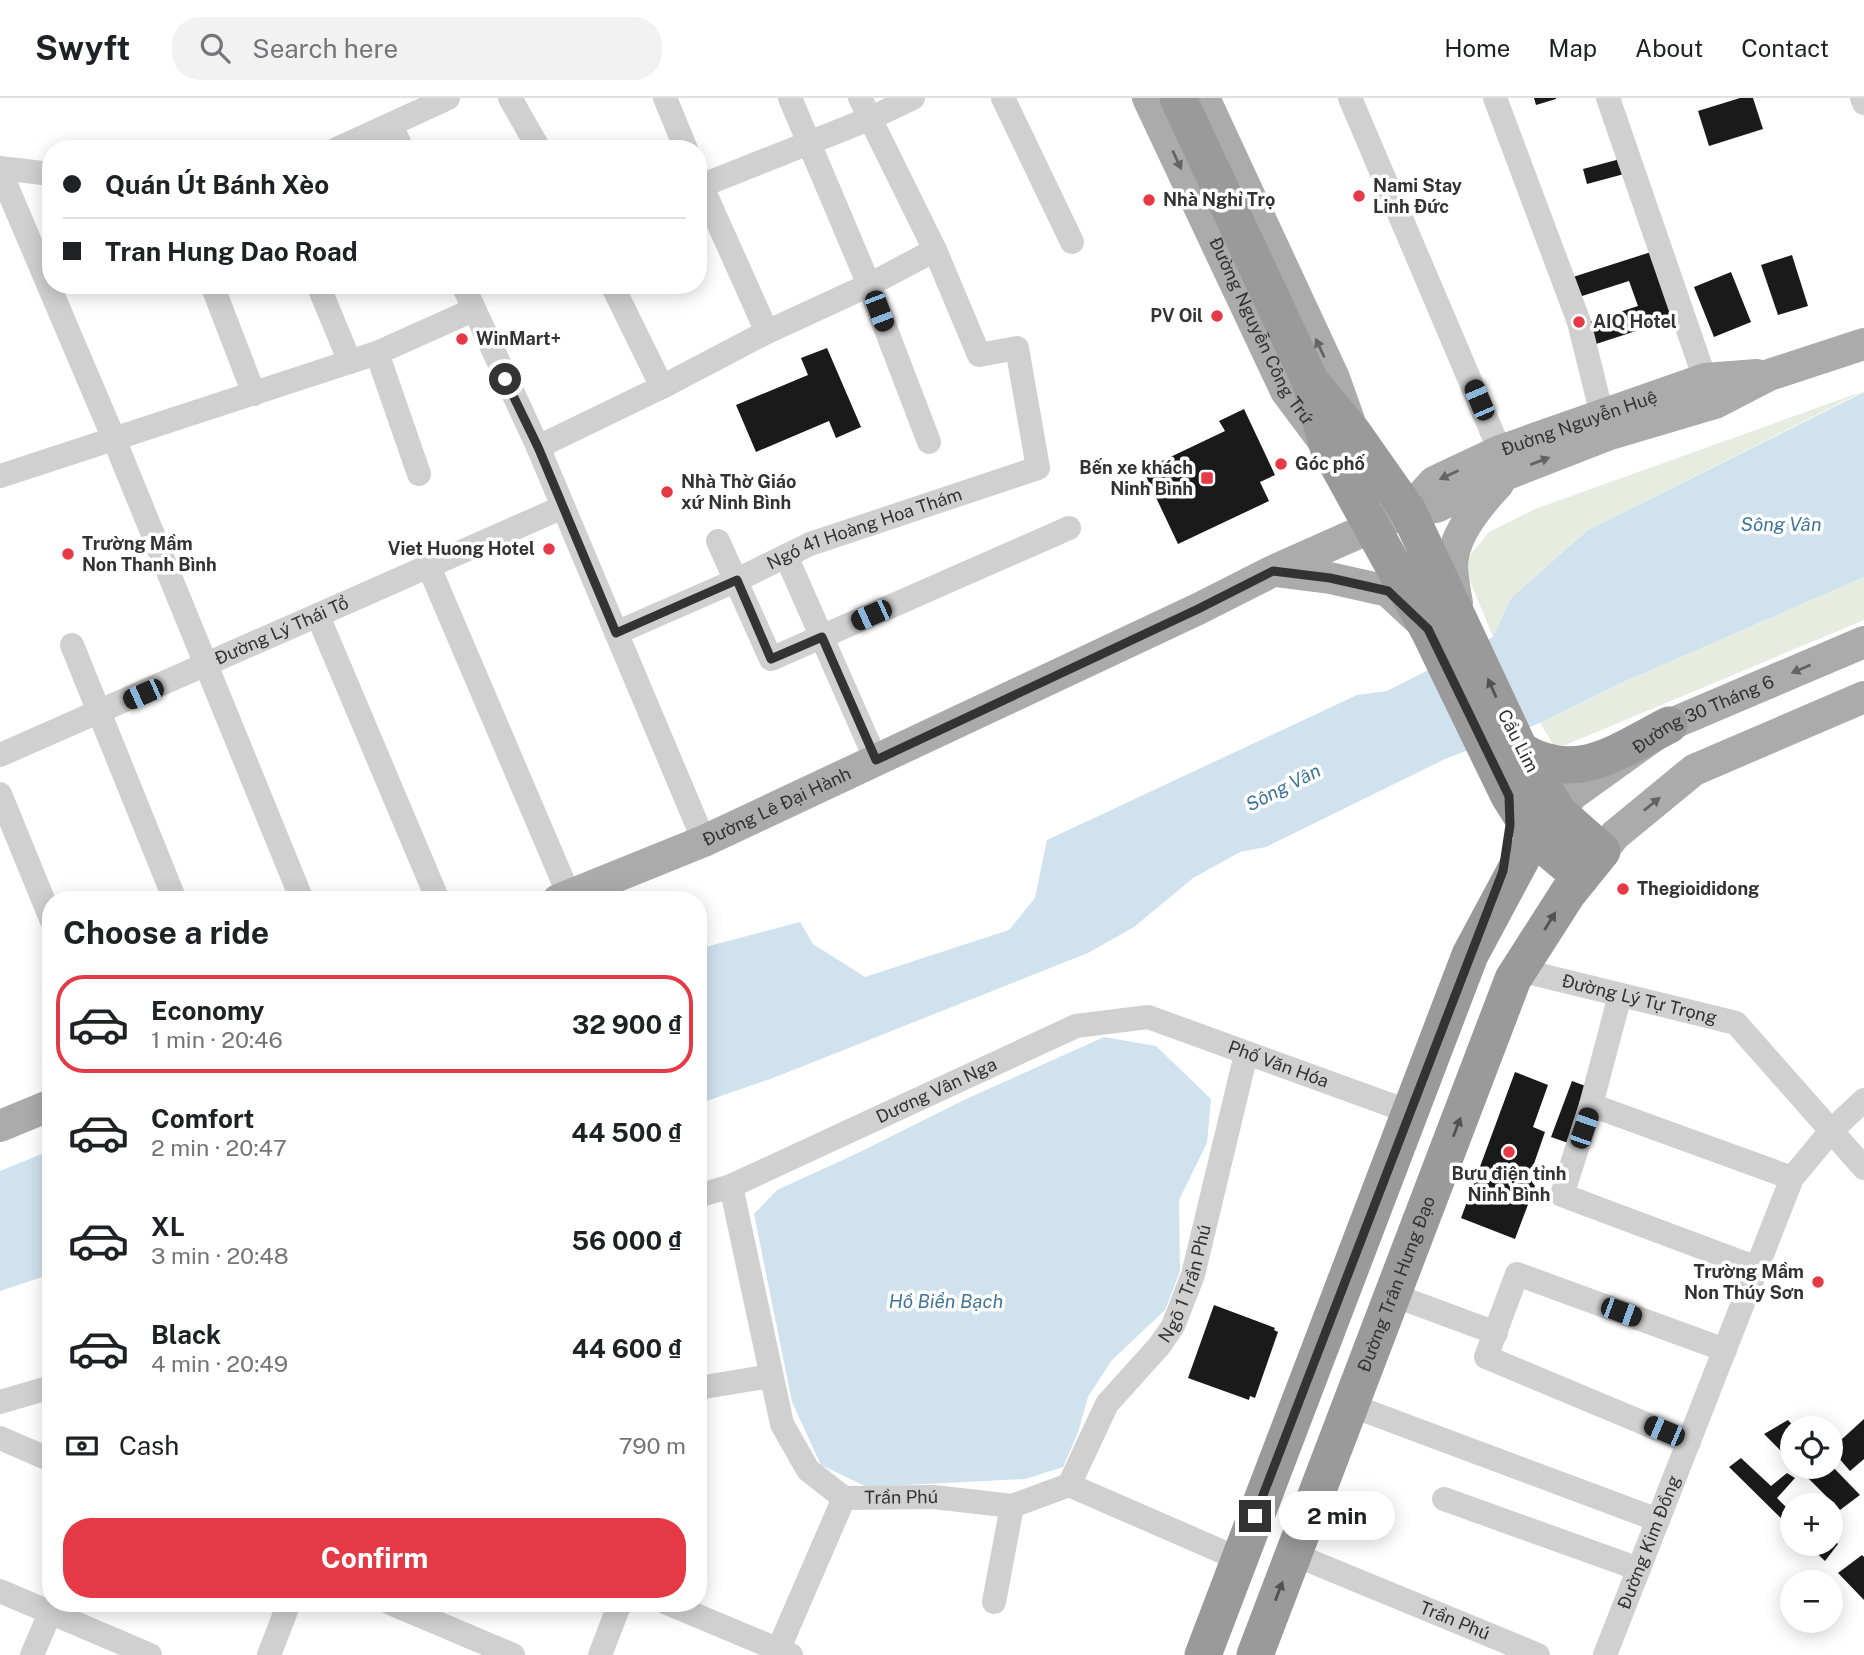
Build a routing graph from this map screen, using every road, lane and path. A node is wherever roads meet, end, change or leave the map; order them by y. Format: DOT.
graph roads {
  1 [pos="447,98"];
  2 [pos="510,98"];
  3 [pos="665,98"];
  4 [pos="790,98"];
  5 [pos="913,98"];
  6 [pos="1003,98"];
  7 [pos="1148,98"];
  8 [pos="1178,98"];
  9 [pos="1204,98"];
  10 [pos="1350,98"];
  11 [pos="1495,98"];
  12 [pos="1608,98"];
  13 [pos="1863,98"];
  14 [pos="1864,103"];
  15 [pos="864,108"];
  16 [pos="391,125"];
  17 [pos="357,140"];
  18 [pos="398,140"];
  19 [pos="534,140"];
  20 [pos="682,140"];
  21 [pos="808,142"];
  22 [pos="0,170"];
  23 [pos="42,173"];
  24 [pos="707,181"];
  25 [pos="707,201"];
  26 [pos="1072,242"];
  27 [pos="42,248"];
  28 [pos="934,250"];
  29 [pos="869,285"];
  30 [pos="59,294"];
  31 [pos="215,294"];
  32 [pos="322,294"];
  33 [pos="468,294"];
  34 [pos="470,294"];
  35 [pos="616,294"];
  36 [pos="768,332"];
  37 [pos="1864,344"];
  38 [pos="377,353"];
  39 [pos="350,362"];
  40 [pos="1769,375"];
  41 [pos="1705,379"];
  42 [pos="662,387"];
  43 [pos="254,394"];
  44 [pos="1605,425"];
  45 [pos="114,439"];
  46 [pos="1341,441"];
  47 [pos="929,442"];
  48 [pos="538,447"];
  49 [pos="1504,462"];
  50 [pos="419,474"];
  51 [pos="0,476"];
  52 [pos="563,507"];
  53 [pos="1408,511"];
  54 [pos="1373,526"];
  55 [pos="1069,528"];
  56 [pos="718,541"];
  57 [pos="786,556"];
  58 [pos="429,567"];
  59 [pos="1273,571"];
  60 [pos="737,580"];
  61 [pos="318,616"];
  62 [pos="1443,622"];
  63 [pos="616,633"];
  64 [pos="822,637"];
  65 [pos="1864,642"];
  66 [pos="72,645"];
  67 [pos="207,665"];
  68 [pos="1864,697"];
  69 [pos="101,712"];
  70 [pos="1669,725"];
  71 [pos="0,755"];
  72 [pos="1507,756"];
  73 [pos="876,760"];
  74 [pos="0,794"];
  75 [pos="1509,796"];
  76 [pos="1547,826"];
  77 [pos="704,841"];
  78 [pos="1591,864"];
  79 [pos="171,891"];
  80 [pos="298,891"];
  81 [pos="434,891"];
  82 [pos="561,891"];
  83 [pos="578,891"];
  84 [pos="42,897"];
  85 [pos="1470,955"];
  86 [pos="1519,970"];
  87 [pos="1619,995"];
  88 [pos="1147,1017"];
  89 [pos="1246,1054"];
  90 [pos="1864,1100"];
  91 [pos="1591,1105"];
  92 [pos="42,1109"];
  93 [pos="1410,1112"];
  94 [pos="0,1126"];
  95 [pos="1831,1131"];
  96 [pos="1864,1168"];
  97 [pos="1793,1178"];
  98 [pos="731,1186"];
  99 [pos="707,1193"];
  100 [pos="1757,1268"];
  101 [pos="1392,1294"];
  102 [pos="1496,1333"];
  103 [pos="1725,1350"];
  104 [pos="771,1376"];
  105 [pos="707,1387"];
  106 [pos="42,1390"];
  107 [pos="0,1402"];
  108 [pos="1350,1405"];
  109 [pos="0,1438"];
  110 [pos="1689,1442"];
  111 [pos="42,1456"];
  112 [pos="1069,1485"];
  113 [pos="844,1498"];
  114 [pos="1444,1499"];
  115 [pos="1012,1506"];
  116 [pos="1658,1520"];
  117 [pos="1244,1547"];
  118 [pos="1293,1554"];
  119 [pos="1639,1569"];
  120 [pos="0,1591"];
  121 [pos="993,1602"];
  122 [pos="42,1609"];
  123 [pos="286,1612"];
  124 [pos="411,1612"];
  125 [pos="617,1612"];
  126 [pos="688,1612"];
  127 [pos="50,1613"];
  128 [pos="781,1653"];
  129 [pos="32,1655"];
  130 [pos="150,1655"];
  131 [pos="269,1655"];
  132 [pos="513,1655"];
  133 [pos="600,1655"];
  134 [pos="1203,1655"];
  135 [pos="1255,1655"];
  136 [pos="1538,1655"];
  137 [pos="1605,1655"];
  1 -- 16 [label="street"];
  2 -- 19 [label="street"];
  3 -- 20 [label="street"];
  4 -- 21 [label="street"];
  5 -- 15 [label="street"];
  6 -- 26 [label="street"];
  7 -- 46 [label="main road, Đường Nguyễn Công Trứ, one-way"];
  8 -- 46 [label="highway, Đường Nguyễn Công Trứ"];
  46 -- 9 [label="main road, Đường Nguyễn Công Trứ, one-way"];
  10 -- 49 [label="street"];
  11 -- 44 [label="street"];
  12 -- 41 [label="street"];
  13 -- 14 [label="street"];
  15 -- 21 [label="street"];
  15 -- 28 [label="street"];
  16 -- 17 [label="street"];
  16 -- 18 [label="street"];
  21 -- 24 [label="street"];
  21 -- 29 [label="street"];
  22 -- 23 [label="street"];
  22 -- 27 [label="street"];
  25 -- 36 [label="street"];
  28 -- 29 [label="street"];
  28 -- 57 [label="street, Ngó 41 Hoàng Hoa Thám"];
  29 -- 36 [label="street"];
  29 -- 47 [label="street"];
  30 -- 45 [label="street"];
  31 -- 43 [label="street"];
  32 -- 39 [label="street"];
  33 -- 38 [label="street"];
  34 -- 48 [label="street"];
  35 -- 42 [label="street"];
  36 -- 42 [label="street"];
  37 -- 40 [label="main road, Đuờng Nguyễn Huệ"];
  38 -- 39 [label="street"];
  38 -- 50 [label="street"];
  39 -- 43 [label="street"];
  40 -- 41 [label="main road, Đuờng Nguyễn Huệ"];
  40 -- 44 [label="main road, Đuờng Nguyễn Huệ"];
  41 -- 44 [label="main road, Đuờng Nguyễn Huệ"];
  42 -- 48 [label="street"];
  43 -- 45 [label="street"];
  44 -- 49 [label="main road, Đuờng Nguyễn Huệ"];
  45 -- 51 [label="street"];
  45 -- 67 [label="street"];
  46 -- 53 [label="highway, Đường Nguyễn Công Trứ"];
  46 -- 54 [label="highway, Đường Nguyễn Công Trứ"];
  48 -- 52 [label="street"];
  49 -- 53 [label="main road, Đuờng Nguyễn Huệ"];
  49 -- 62 [label="main road"];
  52 -- 58 [label="street, Đường Lý Thái Tổ"];
  52 -- 63 [label="street"];
  53 -- 54 [label="main road, Đuờng Nguyễn Huệ"];
  53 -- 62 [label="highway, Đường Nguyễn Công Trứ"];
  54 -- 59 [label="main road, Đường Lê Đại Hành"];
  54 -- 62 [label="highway, Đường Nguyễn Công Trứ"];
  55 -- 64 [label="street"];
  56 -- 60 [label="street"];
  57 -- 60 [label="street, Ngó 41 Hoàng Hoa Thám"];
  57 -- 64 [label="street"];
  58 -- 61 [label="street, Đường Lý Thái Tổ"];
  58 -- 82 [label="street"];
  59 -- 62 [label="main road"];
  59 -- 73 [label="main road, Đường Lê Đại Hành"];
  60 -- 63 [label="street, Ngó 41 Hoàng Hoa Thám"];
  60 -- 64 [label="street"];
  61 -- 67 [label="street, Đường Lý Thái Tổ"];
  61 -- 81 [label="street"];
  62 -- 72 [label="highway, Cầu Lim"];
  63 -- 77 [label="street"];
  64 -- 73 [label="street"];
  65 -- 70 [label="main road, Đường 30 Tháng 6, one-way"];
  66 -- 69 [label="street"];
  67 -- 69 [label="street, Đường Lý Thái Tổ"];
  67 -- 80 [label="street"];
  78 -- 68 [label="main road, one-way"];
  69 -- 71 [label="street, Đường Lý Thái Tổ"];
  69 -- 79 [label="street"];
  70 -- 72 [label="highway"];
  70 -- 76 [label="main road, Đường 30 Tháng 6"];
  72 -- 75 [label="highway, Cầu Lim"];
  72 -- 76 [label="highway, Cầu Lim"];
  73 -- 77 [label="main road, Đường Lê Đại Hành"];
  74 -- 84 [label="street"];
  75 -- 76 [label="highway, Cầu Lim"];
  75 -- 85 [label="highway"];
  76 -- 78 [label="highway, Cầu Lim"];
  76 -- 85 [label="highway"];
  77 -- 83 [label="main road, Đường Lê Đại Hành"];
  86 -- 78 [label="highway, Đường Trân Hưng Đạo, one-way"];
  85 -- 93 [label="highway"];
  86 -- 87 [label="street, Đường Lý Tự Trọng"];
  101 -- 86 [label="highway, Đường Trân Hưng Đạo, one-way"];
  87 -- 91 [label="street"];
  87 -- 95 [label="street, Đường Lý Tự Trọng"];
  88 -- 89 [label="street, Phố Văn Hóa"];
  88 -- 98 [label="street, Dương Vân Nga"];
  89 -- 93 [label="street, Phố Văn Hóa"];
  89 -- 112 [label="street, Ngõ 1 Trần Phú"];
  90 -- 95 [label="street, Đường Kim Đồng"];
  91 -- 97 [label="street"];
  91 -- 100 [label="street"];
  92 -- 94 [label="main road"];
  93 -- 117 [label="highway"];
  95 -- 96 [label="street, Đường Lý Tự Trọng"];
  95 -- 97 [label="street, Đường Kim Đồng"];
  97 -- 100 [label="street, Đường Kim Đồng"];
  98 -- 99 [label="street, Dương Vân Nga"];
  98 -- 104 [label="street, Trần Phú"];
  100 -- 103 [label="street, Đường Kim Đồng"];
  101 -- 102 [label="street"];
  101 -- 108 [label="highway, Đường Trân Hưng Đạo"];
  102 -- 103 [label="street"];
  102 -- 110 [label="street"];
  103 -- 110 [label="street, Đường Kim Đồng"];
  104 -- 105 [label="street"];
  104 -- 113 [label="street, Trần Phú"];
  106 -- 107 [label="street"];
  108 -- 116 [label="street"];
  108 -- 118 [label="highway, Đường Trân Hưng Đạo"];
  109 -- 111 [label="street"];
  110 -- 116 [label="street, Đường Kim Đồng"];
  112 -- 115 [label="street, Trần Phú"];
  112 -- 117 [label="street"];
  113 -- 115 [label="street, Trần Phú"];
  113 -- 128 [label="street"];
  114 -- 119 [label="street"];
  115 -- 121 [label="street"];
  116 -- 119 [label="street, Đường Kim Đồng"];
  117 -- 118 [label="highway"];
  117 -- 134 [label="highway"];
  135 -- 118 [label="highway, Đường Trân Hưng Đạo, one-way"];
  118 -- 136 [label="street, Trần Phú"];
  119 -- 137 [label="street, Đường Kim Đồng"];
  120 -- 122 [label="street"];
  123 -- 131 [label="street"];
  124 -- 132 [label="street"];
  125 -- 133 [label="street"];
  126 -- 128 [label="street"];
  127 -- 129 [label="street"];
  127 -- 130 [label="street"];
}
